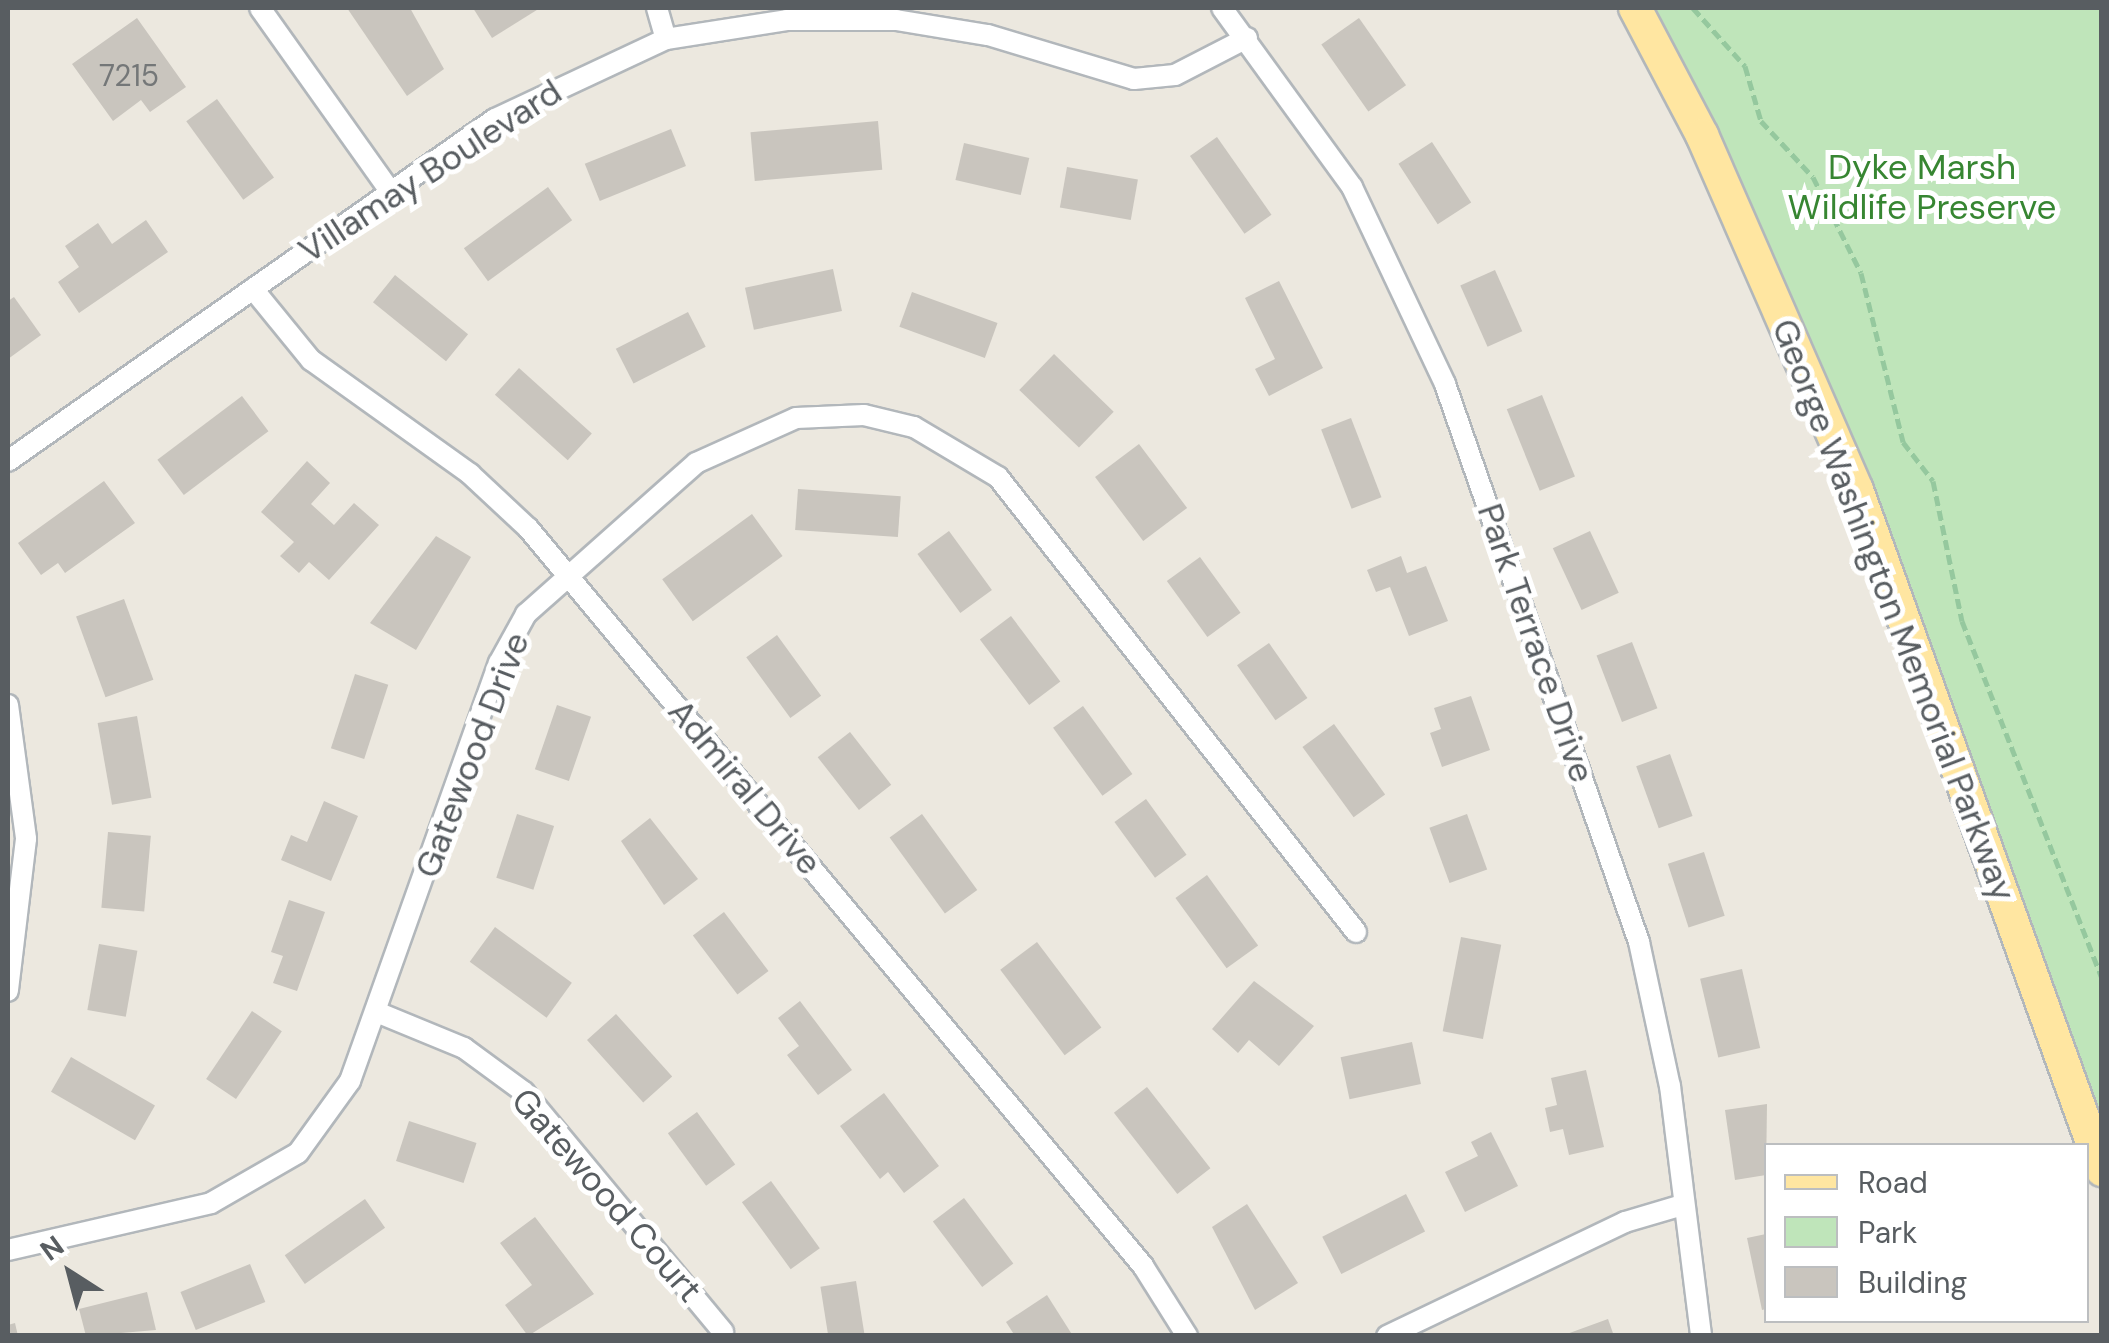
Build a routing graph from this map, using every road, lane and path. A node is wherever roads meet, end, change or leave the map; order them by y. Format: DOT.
graph roads {
  1 [pos="260,8"];
  2 [pos="657,8"];
  3 [pos="1222,8"];
  4 [pos="1635,8"];
  5 [pos="1693,8"];
  6 [pos="666,38"];
  7 [pos="1247,38"];
  8 [pos="391,192"];
  9 [pos="253,289"];
  10 [pos="8,462"];
  11 [pos="567,574"];
  12 [pos="8,706"];
  13 [pos="1356,932"];
  14 [pos="13,946"];
  15 [pos="2102,978"];
  16 [pos="8,991"];
  17 [pos="379,1012"];
  18 [pos="2102,1170"];
  19 [pos="1678,1206"];
  20 [pos="8,1250"];
  21 [pos="723,1332"];
  22 [pos="1187,1336"];
  23 [pos="1387,1336"];
  24 [pos="1701,1336"];
  1 -- 8 [label="street"];
  2 -- 6 [label="street"];
  3 -- 7 [label="street, Park Terrace Drive"];
  4 -- 18 [label="main road, George Washington Memorial Parkway"];
  5 -- 15 [label="path"];
  6 -- 7 [label="street, Villamay Boulevard"];
  6 -- 8 [label="street, Villamay Boulevard"];
  7 -- 19 [label="street, Park Terrace Drive"];
  8 -- 9 [label="street, Villamay Boulevard"];
  9 -- 10 [label="street, Villamay Boulevard"];
  9 -- 11 [label="street, Admiral Drive"];
  11 -- 13 [label="street, Gatewood Drive"];
  11 -- 17 [label="street, Gatewood Drive"];
  11 -- 22 [label="street, Admiral Drive"];
  12 -- 14 [label="street"];
  14 -- 16 [label="street"];
  17 -- 20 [label="street, Gatewood Drive"];
  17 -- 21 [label="street, Gatewood Court"];
  19 -- 23 [label="street"];
  19 -- 24 [label="street, Park Terrace Drive"];
}
